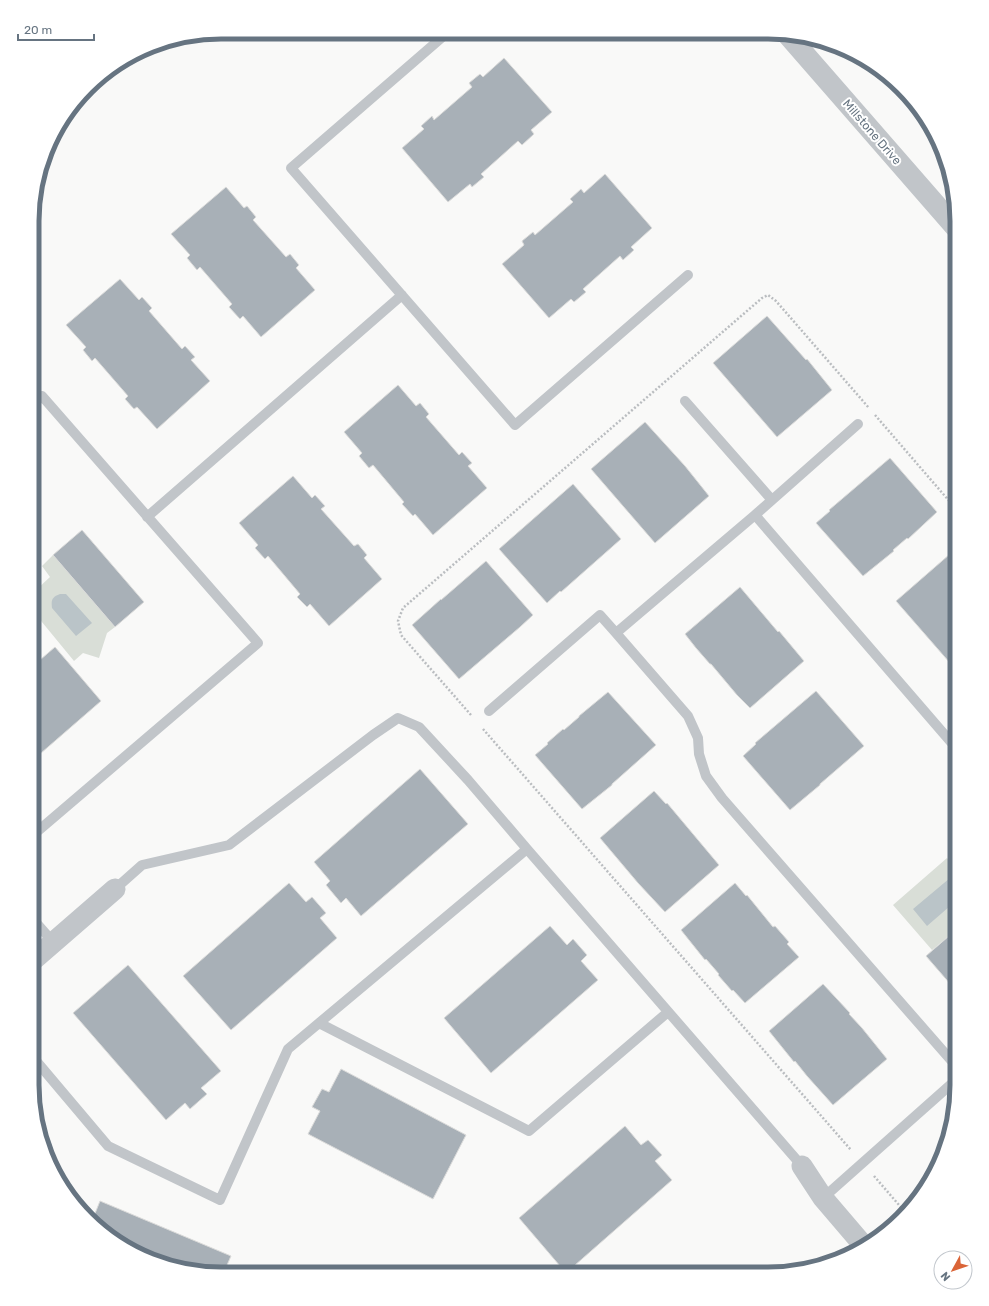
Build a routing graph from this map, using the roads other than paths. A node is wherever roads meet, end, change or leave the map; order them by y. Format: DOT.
graph roads {
  1 [pos="440,39"];
  2 [pos="793,41"];
  3 [pos="950,221"];
  4 [pos="688,275"];
  5 [pos="402,295"];
  6 [pos="39,399"];
  7 [pos="685,401"];
  8 [pos="858,424"];
  9 [pos="772,500"];
  10 [pos="755,514"];
  11 [pos="147,517"];
  12 [pos="616,633"];
  13 [pos="489,711"];
  14 [pos="950,741"];
  15 [pos="39,830"];
  16 [pos="527,849"];
  17 [pos="115,889"];
  18 [pos="39,926"];
  19 [pos="53,942"];
  20 [pos="39,955"];
  21 [pos="668,1012"];
  22 [pos="319,1023"];
  23 [pos="950,1059"];
  24 [pos="39,1064"];
  25 [pos="950,1085"];
  26 [pos="802,1166"];
  27 [pos="823,1198"];
  28 [pos="861,1242"];
  1 -- 5 [label="lane"];
  2 -- 3 [label="street, Millstone Drive"];
  4 -- 5 [label="lane"];
  5 -- 11 [label="lane"];
  6 -- 11 [label="lane"];
  7 -- 9 [label="lane"];
  8 -- 9 [label="lane"];
  9 -- 10 [label="lane"];
  10 -- 12 [label="lane"];
  10 -- 14 [label="lane"];
  11 -- 15 [label="lane"];
  12 -- 13 [label="lane"];
  12 -- 23 [label="lane"];
  16 -- 17 [label="lane"];
  16 -- 21 [label="lane"];
  16 -- 22 [label="lane"];
  17 -- 19 [label="street"];
  18 -- 19 [label="lane"];
  19 -- 20 [label="street"];
  21 -- 22 [label="lane"];
  21 -- 26 [label="lane"];
  22 -- 24 [label="lane"];
  25 -- 27 [label="lane"];
  26 -- 27 [label="street"];
  27 -- 28 [label="street"];
}
